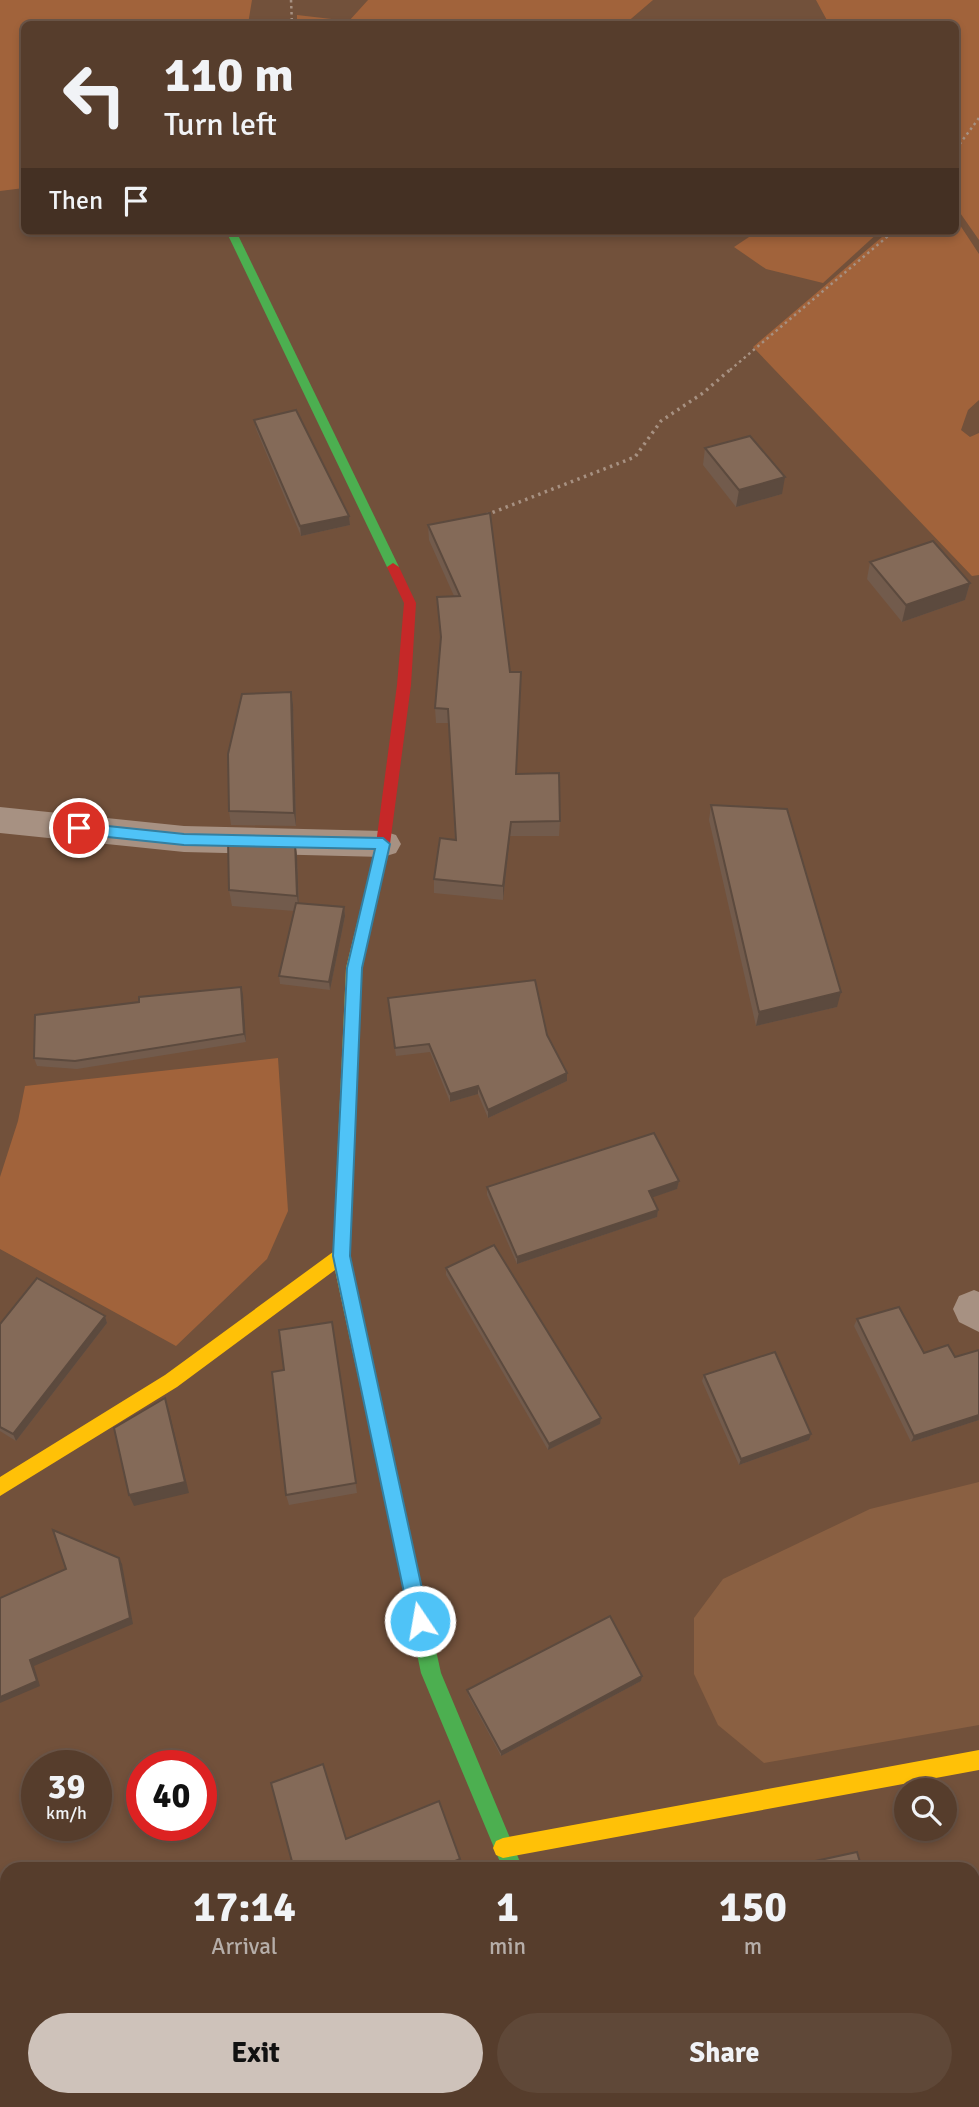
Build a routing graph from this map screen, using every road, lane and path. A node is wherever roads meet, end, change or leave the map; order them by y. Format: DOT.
graph roads {
  1 [pos="291,0"];
  2 [pos="292,21"];
  3 [pos="979,118"];
  4 [pos="959,145"];
  5 [pos="233,235"];
  6 [pos="889,235"];
  7 [pos="483,516"];
  8 [pos="0,820"];
  9 [pos="383,844"];
  10 [pos="341,1256"];
  11 [pos="0,1488"];
  12 [pos="979,1760"];
  13 [pos="503,1847"];
  14 [pos="510,1862"];
  1 -- 2 [label="path"];
  3 -- 4 [label="path"];
  5 -- 9 [label="street"];
  6 -- 7 [label="path"];
  8 -- 9 [label="street"];
  9 -- 10 [label="street"];
  10 -- 11 [label="street"];
  10 -- 13 [label="street"];
  12 -- 13 [label="street"];
  13 -- 14 [label="street"];
}
